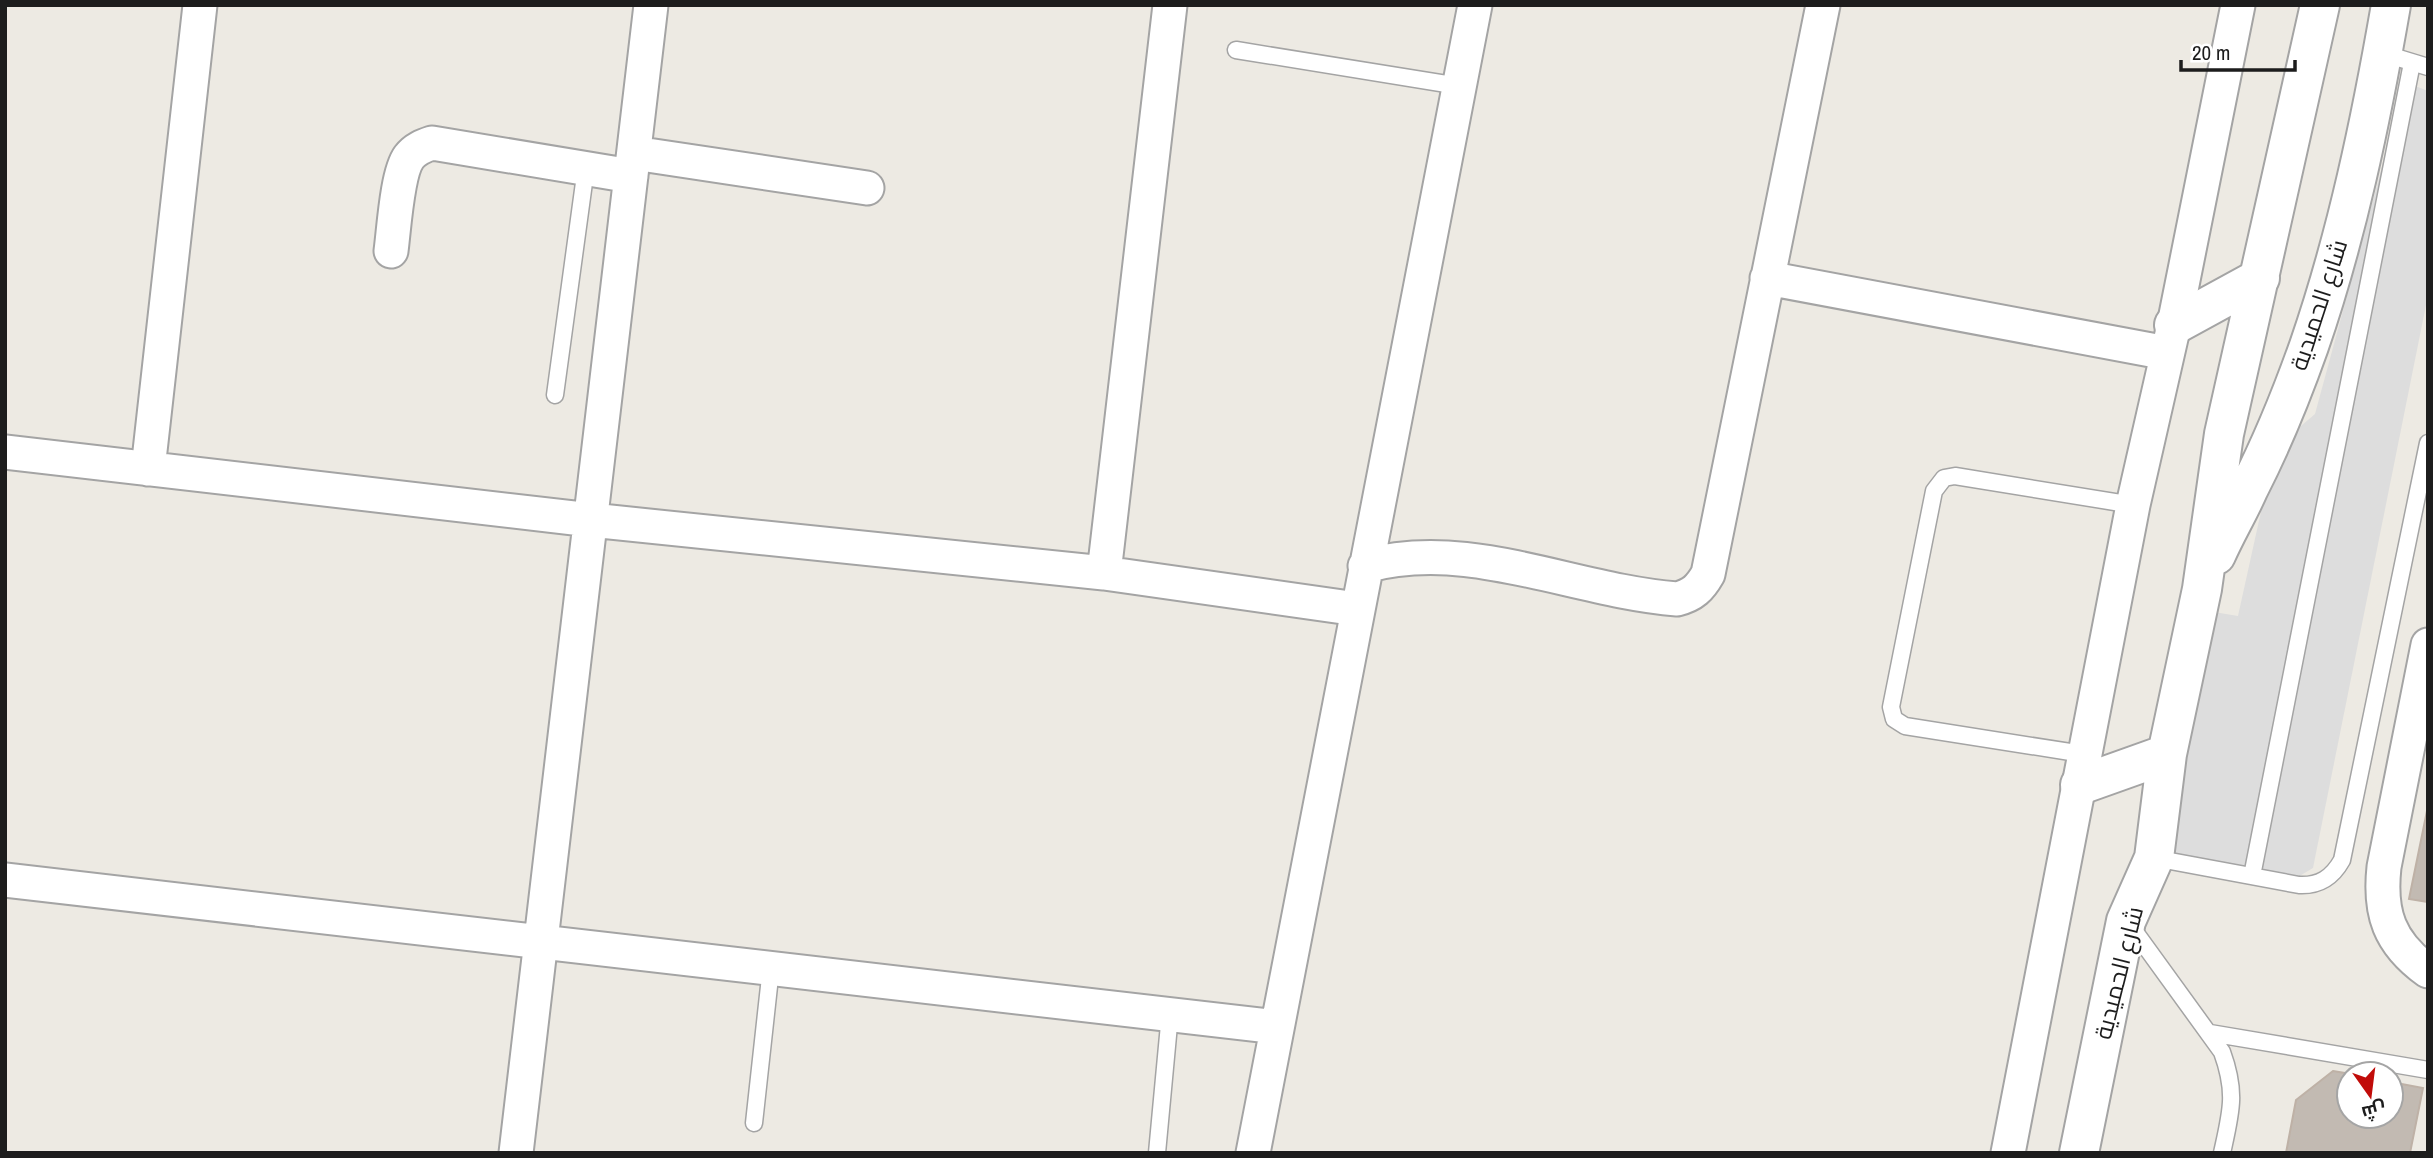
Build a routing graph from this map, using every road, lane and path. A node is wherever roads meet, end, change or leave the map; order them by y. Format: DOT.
graph roads {
  1 [pos="200,5"];
  2 [pos="651,5"];
  3 [pos="1170,5"];
  4 [pos="1475,5"];
  5 [pos="1823,5"];
  6 [pos="2238,5"];
  7 [pos="2320,5"];
  8 [pos="2391,5"];
  9 [pos="1236,50"];
  10 [pos="2407,61"];
  11 [pos="1459,86"];
  12 [pos="633,164"];
  13 [pos="586,169"];
  14 [pos="867,188"];
  15 [pos="391,251"];
  16 [pos="1767,278"];
  17 [pos="2260,278"];
  18 [pos="2170,339"];
  19 [pos="555,395"];
  20 [pos="2428,443"];
  21 [pos="5,452"];
  22 [pos="148,469"];
  23 [pos="2133,505"];
  24 [pos="591,520"];
  25 [pos="1365,566"];
  26 [pos="1104,573"];
  27 [pos="2202,589"];
  28 [pos="1357,609"];
  29 [pos="2428,645"];
  30 [pos="2167,754"];
  31 [pos="2082,769"];
  32 [pos="2154,858"];
  33 [pos="2252,876"];
  34 [pos="5,880"];
  35 [pos="2126,920"];
  36 [pos="541,942"];
  37 [pos="771,968"];
  38 [pos="2428,971"];
  39 [pos="1170,1014"];
  40 [pos="1277,1027"];
  41 [pos="2210,1033"];
  42 [pos="2428,1070"];
  43 [pos="754,1123"];
  44 [pos="516,1153"];
  45 [pos="1157,1153"];
  46 [pos="1252,1153"];
  47 [pos="2008,1153"];
  48 [pos="2079,1153"];
  49 [pos="2222,1153"];
  1 -- 22 [label="street"];
  2 -- 12 [label="street"];
  3 -- 26 [label="street"];
  4 -- 11 [label="street"];
  5 -- 16 [label="street"];
  6 -- 18 [label="street"];
  7 -- 17 [label="street, شارع الحميدية"];
  8 -- 10 [label="street, شارع الحميدية"];
  9 -- 11 [label="lane"];
  10 -- 27 [label="street, شارع الحميدية"];
  10 -- 33 [label="lane"];
  11 -- 25 [label="street"];
  12 -- 13 [label="street"];
  12 -- 14 [label="street"];
  12 -- 24 [label="street"];
  13 -- 15 [label="street"];
  13 -- 19 [label="lane"];
  16 -- 18 [label="street"];
  16 -- 25 [label="street"];
  17 -- 18 [label="street"];
  17 -- 27 [label="street, شارع الحميدية"];
  18 -- 23 [label="street"];
  20 -- 33 [label="lane"];
  21 -- 22 [label="street"];
  22 -- 24 [label="street"];
  23 -- 31 [label="street"];
  23 -- 31 [label="lane"];
  24 -- 26 [label="street"];
  24 -- 36 [label="street"];
  25 -- 28 [label="street"];
  26 -- 28 [label="street"];
  27 -- 30 [label="street, شارع الحميدية"];
  28 -- 40 [label="street"];
  29 -- 38 [label="street"];
  30 -- 31 [label="street"];
  30 -- 32 [label="street, شارع الحميدية"];
  31 -- 47 [label="street"];
  32 -- 33 [label="lane"];
  32 -- 35 [label="street, شارع الحميدية"];
  34 -- 36 [label="street"];
  35 -- 41 [label="lane"];
  35 -- 48 [label="street, شارع الحميدية"];
  36 -- 37 [label="street"];
  36 -- 44 [label="street"];
  37 -- 39 [label="street"];
  37 -- 43 [label="lane"];
  39 -- 40 [label="street"];
  39 -- 45 [label="lane"];
  40 -- 46 [label="street"];
  41 -- 42 [label="lane"];
  41 -- 49 [label="lane"];
}
